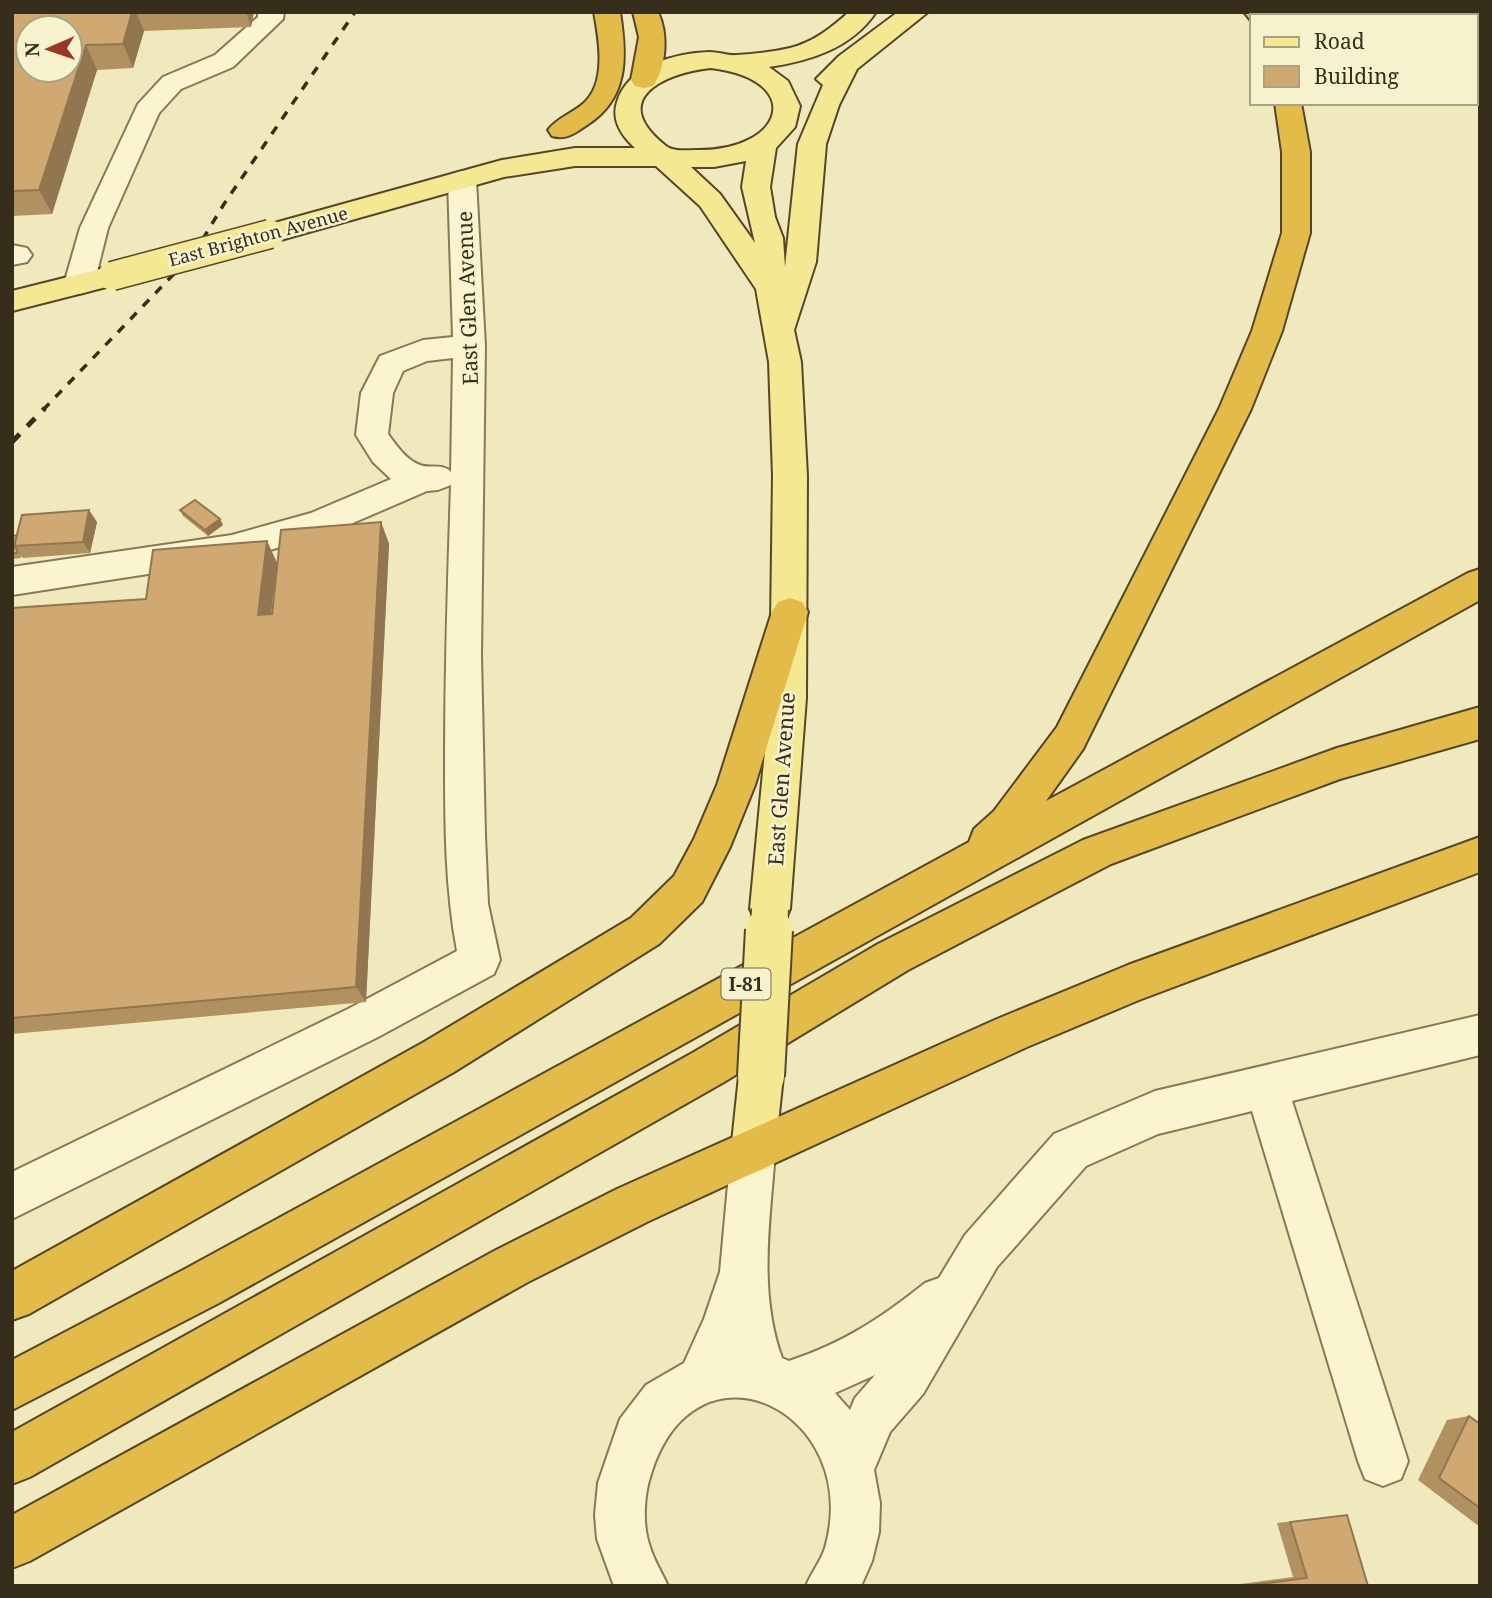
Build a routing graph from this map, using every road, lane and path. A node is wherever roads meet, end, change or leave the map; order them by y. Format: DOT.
graph roads {
  1 [pos="271,12"];
  2 [pos="607,12"];
  3 [pos="645,12"];
  4 [pos="864,12"];
  5 [pos="916,12"];
  6 [pos="848,62"];
  7 [pos="736,63"];
  8 [pos="637,87"];
  9 [pos="1288,105"];
  10 [pos="788,115"];
  11 [pos="562,130"];
  12 [pos="763,145"];
  13 [pos="663,157"];
  14 [pos="502,169"];
  15 [pos="462,180"];
  16 [pos="79,284"];
  17 [pos="771,288"];
  18 [pos="12,301"];
  19 [pos="780,332"];
  20 [pos="470,346"];
  21 [pos="468,475"];
  22 [pos="419,480"];
  23 [pos="12,581"];
  24 [pos="1480,583"];
  25 [pos="790,612"];
  26 [pos="1480,723"];
  27 [pos="1480,854"];
  28 [pos="957,869"];
  29 [pos="1480,1035"];
  30 [pos="1266,1087"];
  31 [pos="753,1152"];
  32 [pos="12,1196"];
  33 [pos="743,1270"];
  34 [pos="965,1281"];
  35 [pos="12,1297"];
  36 [pos="701,1380"];
  37 [pos="777,1380"];
  38 [pos="12,1386"];
  39 [pos="12,1459"];
  40 [pos="1383,1461"];
  41 [pos="850,1468"];
  42 [pos="12,1543"];
  43 [pos="642,1586"];
  44 [pos="832,1586"];
  1 -- 16 [label="street"];
  2 -- 11 [label="highway"];
  3 -- 8 [label="highway"];
  4 -- 7 [label="main road"];
  5 -- 6 [label="main road"];
  6 -- 10 [label="main road"];
  6 -- 19 [label="main road"];
  7 -- 8 [label="main road"];
  7 -- 10 [label="main road"];
  8 -- 11 [label="main road, East Brighton Avenue"];
  8 -- 13 [label="main road"];
  9 -- 28 [label="highway"];
  10 -- 12 [label="main road"];
  11 -- 14 [label="main road, East Brighton Avenue"];
  12 -- 13 [label="main road"];
  12 -- 17 [label="main road, East Glen Avenue"];
  13 -- 14 [label="main road, East Brighton Avenue"];
  13 -- 17 [label="main road, East Glen Avenue"];
  14 -- 15 [label="main road, East Brighton Avenue"];
  15 -- 16 [label="main road, East Brighton Avenue, bridge"];
  15 -- 20 [label="street, East Glen Avenue"];
  16 -- 18 [label="main road, East Brighton Avenue"];
  17 -- 19 [label="main road, East Glen Avenue"];
  19 -- 25 [label="main road, East Glen Avenue"];
  20 -- 21 [label="street, East Glen Avenue"];
  20 -- 22 [label="street"];
  21 -- 22 [label="street"];
  21 -- 32 [label="street, East Glen Avenue"];
  22 -- 23 [label="street"];
  24 -- 28 [label="highway, I-81"];
  25 -- 31 [label="main road, East Glen Avenue, bridge"];
  25 -- 35 [label="highway"];
  26 -- 39 [label="highway, I-81"];
  27 -- 31 [label="highway"];
  28 -- 38 [label="highway, I-81"];
  29 -- 30 [label="street"];
  30 -- 34 [label="street"];
  30 -- 40 [label="street"];
  31 -- 33 [label="street, East Glen Avenue"];
  31 -- 42 [label="highway"];
  33 -- 36 [label="street, East Glen Avenue"];
  33 -- 37 [label="street, East Glen Avenue"];
  34 -- 37 [label="street"];
  34 -- 41 [label="street"];
  36 -- 37 [label="street"];
  36 -- 43 [label="street"];
  37 -- 41 [label="street"];
  41 -- 44 [label="street"];
}
